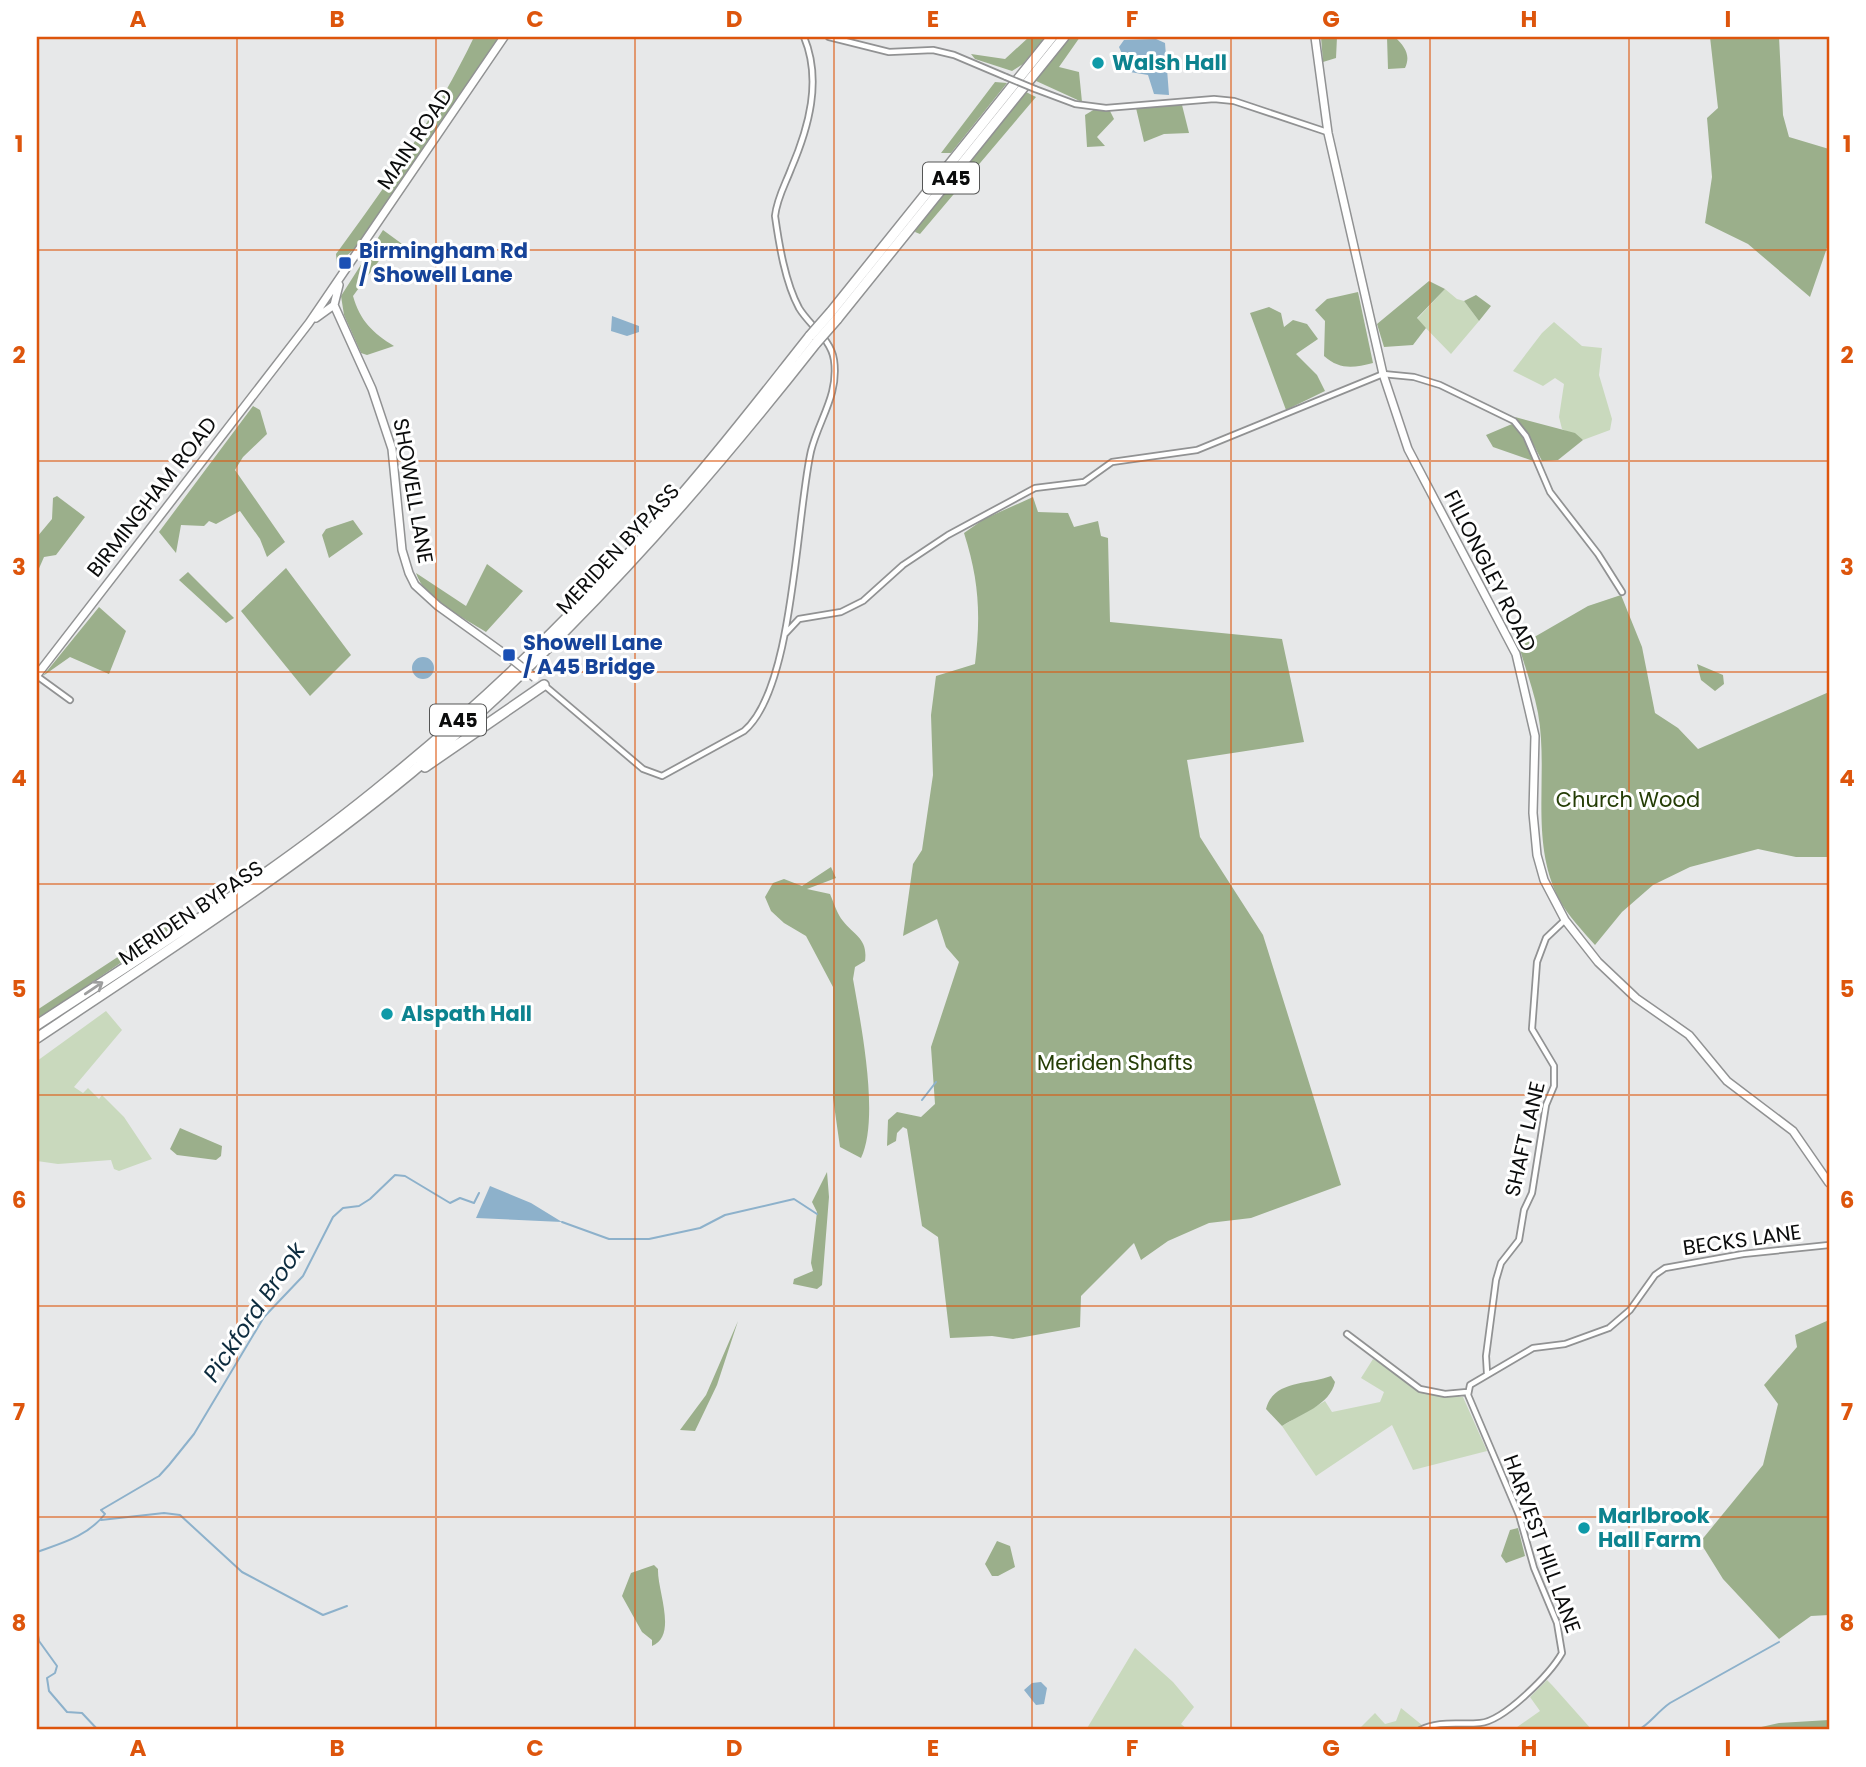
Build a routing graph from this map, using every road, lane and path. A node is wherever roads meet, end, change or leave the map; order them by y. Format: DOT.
graph roads {
  1 [pos="504,37"];
  2 [pos="804,37"];
  3 [pos="830,37"];
  4 [pos="1052,37"];
  5 [pos="1064,37"];
  6 [pos="1315,37"];
  7 [pos="1328,132"];
  8 [pos="329,305"];
  9 [pos="834,316"];
  10 [pos="813,340"];
  11 [pos="1384,374"];
  12 [pos="1622,592"];
  13 [pos="789,611"];
  14 [pos="799,619"];
  15 [pos="785,634"];
  16 [pos="37,676"];
  17 [pos="544,685"];
  18 [pos="70,700"];
  19 [pos="411,773"];
  20 [pos="1565,920"];
  21 [pos="37,1025"];
  22 [pos="37,1038"];
  23 [pos="1829,1183"];
  24 [pos="1829,1245"];
  25 [pos="1347,1334"];
  26 [pos="1487,1373"];
  27 [pos="1467,1392"];
  28 [pos="1420,1730"];
  1 -- 8 [label="main road, MAIN ROAD"];
  2 -- 13 [label="street, SHOWELL LANE"];
  3 -- 7 [label="street, bridge"];
  4 -- 9 [label="highway, MERIDEN BYPASS / A45"];
  5 -- 9 [label="highway, MERIDEN BYPASS / A45"];
  6 -- 7 [label="main road, FILLONGLEY ROAD"];
  7 -- 11 [label="main road, FILLONGLEY ROAD"];
  8 -- 16 [label="main road, BIRMINGHAM ROAD"];
  8 -- 17 [label="main road, SHOWELL LANE, bridge"];
  9 -- 10 [label="highway, MERIDEN BYPASS / A45, bridge"];
  10 -- 19 [label="highway, MERIDEN BYPASS / A45"];
  21 -- 10 [label="highway, MERIDEN BYPASS / A45, one-way"];
  11 -- 12 [label="street"];
  11 -- 14 [label="street"];
  11 -- 20 [label="main road, FILLONGLEY ROAD"];
  13 -- 14 [label="street"];
  13 -- 15 [label="street, SHOWELL LANE"];
  14 -- 15 [label="street"];
  15 -- 17 [label="street, SHOWELL LANE"];
  16 -- 18 [label="street"];
  17 -- 19 [label="highway"];
  19 -- 22 [label="highway, MERIDEN BYPASS / A45"];
  20 -- 23 [label="main road, FILLONGLEY ROAD"];
  20 -- 26 [label="street, SHAFT LANE"];
  24 -- 26 [label="street, BECKS LANE"];
  25 -- 27 [label="street"];
  26 -- 27 [label="street"];
  27 -- 28 [label="street, HARVEST HILL LANE"];
}
